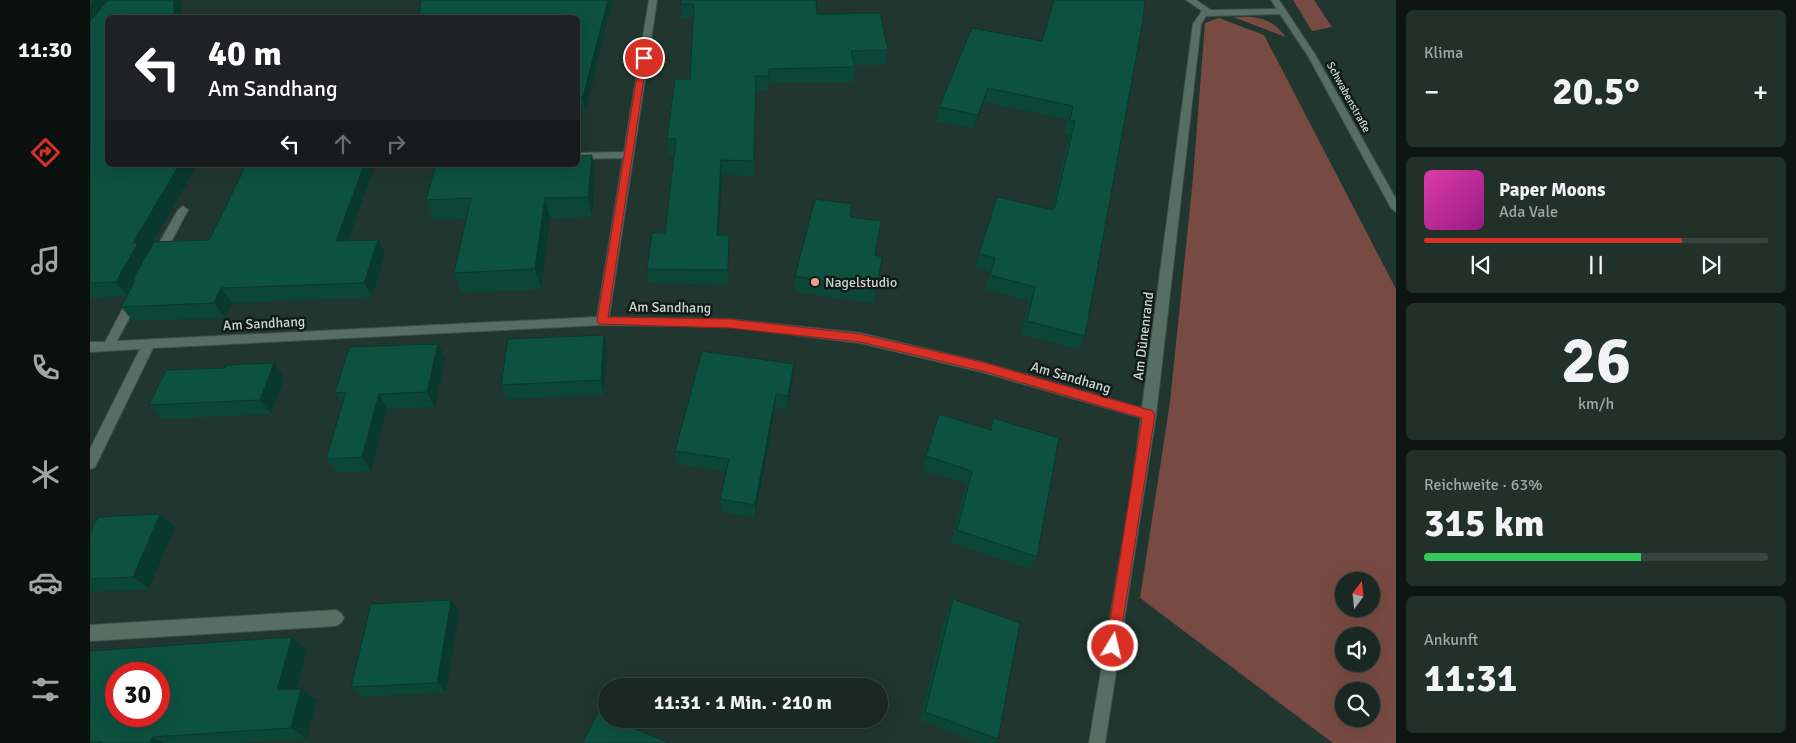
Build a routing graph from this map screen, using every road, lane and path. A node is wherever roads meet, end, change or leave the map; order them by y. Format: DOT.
graph roads {
  1 [pos="653,0"];
  2 [pos="1190,0"];
  3 [pos="1275,0"];
  4 [pos="1284,11"];
  5 [pos="1210,12"];
  6 [pos="628,155"];
  7 [pos="580,156"];
  8 [pos="1396,208"];
  9 [pos="183,210"];
  10 [pos="150,270"];
  11 [pos="141,287"];
  12 [pos="602,321"];
  13 [pos="149,344"];
  14 [pos="108,346"];
  15 [pos="90,347"];
  16 [pos="1149,415"];
  17 [pos="90,463"];
  18 [pos="336,618"];
  19 [pos="90,633"];
  20 [pos="1097,743"];
  1 -- 6 [label="street"];
  2 -- 5 [label="street"];
  3 -- 4 [label="street, Schwabenstraße"];
  4 -- 5 [label="street"];
  4 -- 8 [label="street, Schwabenstraße"];
  5 -- 16 [label="street, Am Dünenrand"];
  6 -- 7 [label="street"];
  6 -- 12 [label="street"];
  9 -- 10 [label="street"];
  11 -- 14 [label="street"];
  12 -- 13 [label="street, Am Sandhang"];
  12 -- 16 [label="street, Am Sandhang"];
  13 -- 14 [label="street, Am Sandhang"];
  13 -- 17 [label="street"];
  14 -- 15 [label="street, Am Sandhang"];
  16 -- 20 [label="street, Am Dünenrand"];
  18 -- 19 [label="street"];
}
